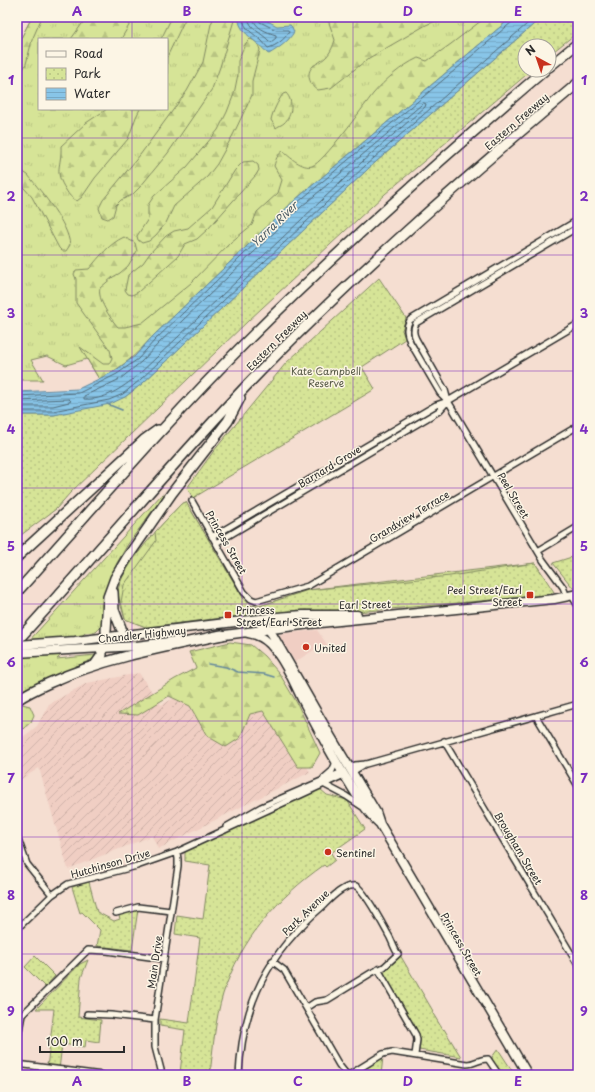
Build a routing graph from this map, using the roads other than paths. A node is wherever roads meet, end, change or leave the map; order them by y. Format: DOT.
graph roads {
  1 [pos="578,42"];
  2 [pos="557,60"];
  3 [pos="537,78"];
  4 [pos="578,83"];
  5 [pos="578,220"];
  6 [pos="578,227"];
  7 [pos="578,324"];
  8 [pos="248,384"];
  9 [pos="448,401"];
  10 [pos="174,419"];
  11 [pos="578,426"];
  12 [pos="492,476"];
  13 [pos="192,501"];
  14 [pos="578,527"];
  15 [pos="212,538"];
  16 [pos="216,544"];
  17 [pos="538,551"];
  18 [pos="17,558"];
  19 [pos="121,568"];
  20 [pos="17,592"];
  21 [pos="244,592"];
  22 [pos="572,595"];
  23 [pos="578,606"];
  24 [pos="406,613"];
  25 [pos="254,620"];
  26 [pos="121,628"];
  27 [pos="269,629"];
  28 [pos="244,633"];
  29 [pos="106,634"];
  30 [pos="128,635"];
  31 [pos="222,635"];
  32 [pos="17,641"];
  33 [pos="17,645"];
  34 [pos="102,648"];
  35 [pos="17,653"];
  36 [pos="95,665"];
  37 [pos="17,700"];
  38 [pos="578,704"];
  39 [pos="536,716"];
  40 [pos="444,741"];
  41 [pos="336,762"];
  42 [pos="347,772"];
  43 [pos="318,782"];
  44 [pos="324,785"];
  45 [pos="578,786"];
  46 [pos="369,813"];
  47 [pos="380,824"];
  48 [pos="219,832"];
  49 [pos="17,836"];
  50 [pos="177,852"];
  51 [pos="52,895"];
  52 [pos="171,911"];
  53 [pos="116,913"];
  54 [pos="17,929"];
  55 [pos="164,959"];
  56 [pos="272,961"];
  57 [pos="578,965"];
  58 [pos="378,969"];
  59 [pos="306,1008"];
  60 [pos="87,1014"];
  61 [pos="155,1020"];
  62 [pos="17,1041"];
  63 [pos="415,1055"];
  64 [pos="17,1064"];
  65 [pos="56,1069"];
  66 [pos="55,1075"];
  67 [pos="102,1075"];
  68 [pos="161,1075"];
  69 [pos="239,1075"];
  70 [pos="348,1075"];
  71 [pos="499,1075"];
  72 [pos="528,1075"];
  1 -- 2 [label="highway"];
  3 -- 10 [label="highway, Eastern Freeway"];
  4 -- 8 [label="highway, Eastern Freeway"];
  5 -- 9 [label="street, Peel Street"];
  6 -- 9 [label="street, Peel Street"];
  7 -- 9 [label="street, Barnard Grove"];
  8 -- 19 [label="highway"];
  8 -- 32 [label="highway, Eastern Freeway"];
  9 -- 12 [label="street, Peel Street"];
  9 -- 15 [label="street, Barnard Grove"];
  9 -- 16 [label="street, Barnard Grove"];
  10 -- 18 [label="highway"];
  10 -- 20 [label="highway, Eastern Freeway"];
  11 -- 12 [label="street, Grandview Terrace"];
  12 -- 17 [label="street, Peel Street"];
  12 -- 21 [label="street, Grandview Terrace"];
  13 -- 15 [label="street, Princess Street"];
  14 -- 17 [label="street"];
  15 -- 16 [label="street, Princess Street"];
  16 -- 21 [label="street, Princess Street"];
  17 -- 22 [label="street, Peel Street"];
  19 -- 26 [label="highway"];
  19 -- 29 [label="highway"];
  22 -- 23 [label="street, Peel Street"];
  22 -- 24 [label="main road, Earl Street"];
  24 -- 25 [label="main road, Earl Street"];
  24 -- 27 [label="main road, Earl Street"];
  25 -- 27 [label="main road, Princess Street"];
  25 -- 30 [label="main road, Chandler Highway"];
  26 -- 30 [label="main road"];
  27 -- 28 [label="main road, Chandler Highway"];
  27 -- 42 [label="main road, Princess Street"];
  28 -- 31 [label="main road, Chandler Highway"];
  28 -- 41 [label="main road, Princess Street"];
  29 -- 30 [label="main road, Chandler Highway"];
  29 -- 33 [label="main road, Chandler Highway"];
  29 -- 34 [label="main road"];
  31 -- 34 [label="main road, Chandler Highway"];
  31 -- 36 [label="highway"];
  34 -- 35 [label="main road, Chandler Highway"];
  34 -- 36 [label="highway"];
  36 -- 37 [label="highway"];
  38 -- 39 [label="street"];
  39 -- 40 [label="street"];
  39 -- 45 [label="street"];
  40 -- 42 [label="street"];
  40 -- 57 [label="street, Brougham Street"];
  41 -- 42 [label="main road, Princess Street"];
  41 -- 43 [label="street, Hutchinson Drive"];
  42 -- 43 [label="street, Hutchinson Drive"];
  42 -- 44 [label="street, Hutchinson Drive"];
  42 -- 46 [label="main road, Princess Street"];
  42 -- 47 [label="main road, Princess Street"];
  43 -- 48 [label="street, Hutchinson Drive"];
  44 -- 46 [label="street"];
  44 -- 48 [label="street, Hutchinson Drive"];
  46 -- 47 [label="main road, Princess Street"];
  47 -- 72 [label="main road, Princess Street"];
  48 -- 50 [label="street, Hutchinson Drive"];
  49 -- 51 [label="street"];
  50 -- 51 [label="street, Hutchinson Drive"];
  50 -- 52 [label="street, Main Drive"];
  51 -- 54 [label="street, Hutchinson Drive"];
  52 -- 53 [label="street"];
  52 -- 55 [label="street, Main Drive"];
  55 -- 61 [label="street, Main Drive"];
  55 -- 62 [label="street"];
  56 -- 58 [label="street, Park Avenue"];
  56 -- 59 [label="street"];
  56 -- 69 [label="street, Park Avenue"];
  58 -- 59 [label="street"];
  58 -- 63 [label="street"];
  59 -- 70 [label="street"];
  60 -- 61 [label="street"];
  61 -- 68 [label="street, Main Drive"];
  63 -- 70 [label="street"];
  63 -- 71 [label="street"];
  64 -- 65 [label="street"];
  65 -- 66 [label="street"];
  65 -- 67 [label="street"];
}
